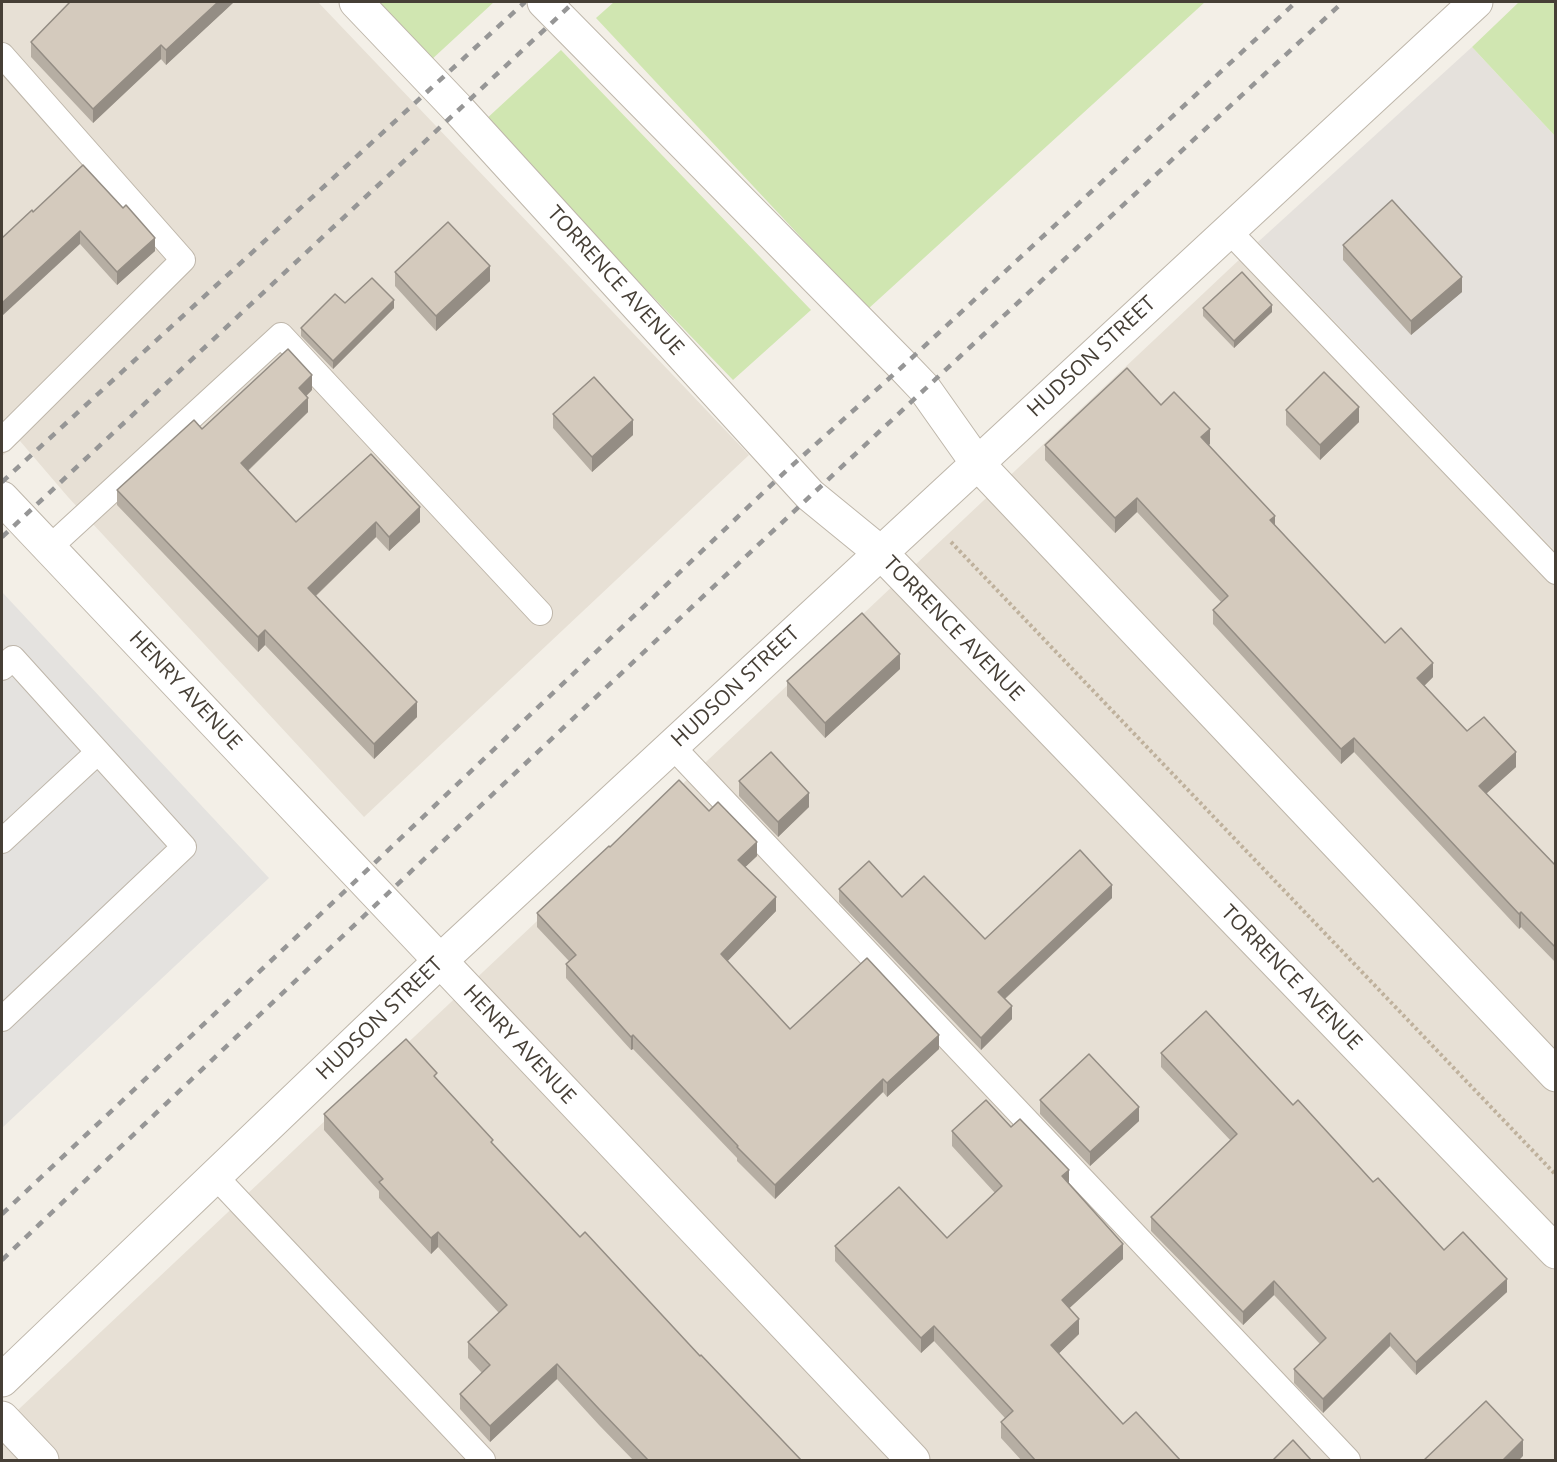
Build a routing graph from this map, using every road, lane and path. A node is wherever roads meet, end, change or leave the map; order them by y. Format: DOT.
graph roads {
  1 [pos="356,2"];
  2 [pos="543,2"];
  3 [pos="1476,2"];
  4 [pos="2,55"];
  5 [pos="1228,231"];
  6 [pos="2,440"];
  7 [pos="977,463"];
  8 [pos="2,498"];
  9 [pos="947,537"];
  10 [pos="49,548"];
  11 [pos="881,553"];
  12 [pos="1556,572"];
  13 [pos="540,613"];
  14 [pos="2,668"];
  15 [pos="672,746"];
  16 [pos="98,752"];
  17 [pos="2,841"];
  18 [pos="440,961"];
  19 [pos="2,1019"];
  20 [pos="1556,1075"];
  21 [pos="1556,1175"];
  22 [pos="215,1176"];
  23 [pos="1556,1252"];
  24 [pos="2,1380"];
  25 [pos="2,1418"];
  26 [pos="42,1461"];
  27 [pos="483,1461"];
  28 [pos="913,1461"];
  29 [pos="1348,1461"];
  1 -- 11 [label="street, TORRENCE AVENUE"];
  2 -- 7 [label="street"];
  3 -- 5 [label="street, HUDSON STREET"];
  4 -- 6 [label="lane"];
  5 -- 7 [label="street, HUDSON STREET"];
  5 -- 12 [label="lane"];
  7 -- 11 [label="street, HUDSON STREET"];
  7 -- 20 [label="street"];
  8 -- 10 [label="street, HENRY AVENUE"];
  9 -- 21 [label="path"];
  10 -- 13 [label="lane"];
  10 -- 18 [label="street, HENRY AVENUE"];
  11 -- 15 [label="street, HUDSON STREET"];
  11 -- 23 [label="street, TORRENCE AVENUE"];
  14 -- 16 [label="lane"];
  15 -- 18 [label="street, HUDSON STREET"];
  15 -- 29 [label="lane"];
  16 -- 17 [label="lane"];
  16 -- 19 [label="lane"];
  18 -- 22 [label="street, HUDSON STREET"];
  18 -- 28 [label="street, HENRY AVENUE"];
  22 -- 24 [label="street, HUDSON STREET"];
  22 -- 27 [label="lane"];
  25 -- 26 [label="street"];
}
